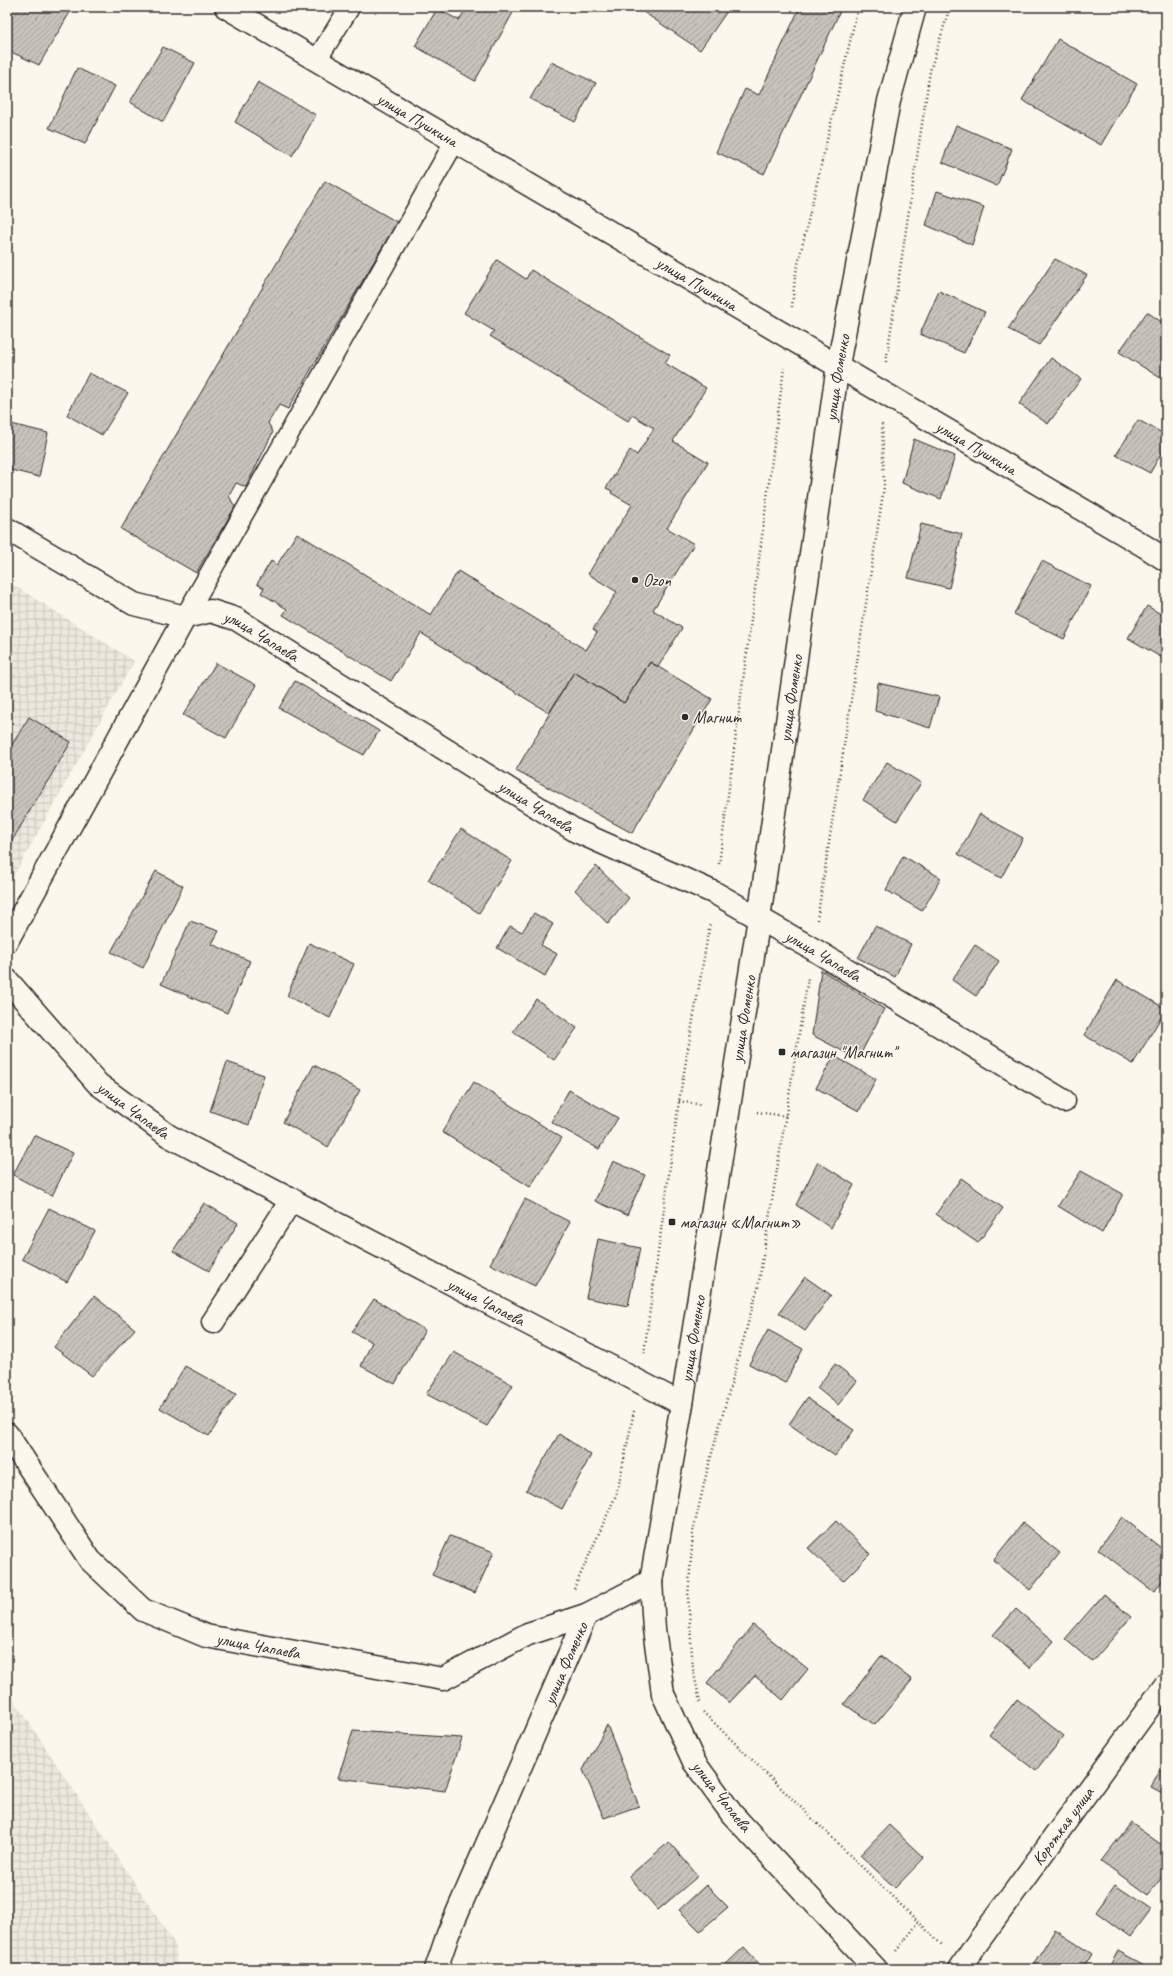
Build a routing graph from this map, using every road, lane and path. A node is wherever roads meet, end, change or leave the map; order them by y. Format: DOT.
graph roads {
  1 [pos="226,7"];
  2 [pos="350,7"];
  3 [pos="858,7"];
  4 [pos="915,7"];
  5 [pos="950,7"];
  6 [pos="316,61"];
  7 [pos="454,141"];
  8 [pos="788,337"];
  9 [pos="838,365"];
  10 [pos="881,390"];
  11 [pos="7,529"];
  12 [pos="1166,560"];
  13 [pos="185,617"];
  14 [pos="715,893"];
  15 [pos="759,918"];
  16 [pos="7,941"];
  17 [pos="813,949"];
  18 [pos="7,980"];
  19 [pos="1064,1101"];
  20 [pos="292,1199"];
  21 [pos="213,1322"];
  22 [pos="640,1382"];
  23 [pos="682,1404"];
  24 [pos="7,1434"];
  25 [pos="652,1581"];
  26 [pos="586,1615"];
  27 [pos="553,1626"];
  28 [pos="1166,1684"];
  29 [pos="918,1923"];
  30 [pos="884,1963"];
  31 [pos="961,1967"];
  32 [pos="436,1969"];
  1 -- 6 [label="street, улица Пушкина"];
  2 -- 6 [label="lane"];
  3 -- 8 [label="path"];
  4 -- 9 [label="street, улица Фоменко"];
  5 -- 10 [label="path"];
  6 -- 7 [label="street, улица Пушкина"];
  7 -- 8 [label="street, улица Пушкина"];
  7 -- 13 [label="lane"];
  8 -- 9 [label="street, улица Пушкина"];
  8 -- 14 [label="path"];
  9 -- 10 [label="street, улица Пушкина"];
  9 -- 15 [label="street, улица Фоменко"];
  10 -- 12 [label="street, улица Пушкина"];
  10 -- 17 [label="path"];
  11 -- 13 [label="street, улица Чапаева"];
  13 -- 14 [label="street, улица Чапаева"];
  13 -- 16 [label="street"];
  14 -- 15 [label="street, улица Чапаева"];
  14 -- 22 [label="path"];
  15 -- 17 [label="street, улица Чапаева"];
  15 -- 23 [label="street, улица Фоменко"];
  17 -- 19 [label="street, улица Чапаева"];
  17 -- 29 [label="path"];
  18 -- 20 [label="street, улица Чапаева"];
  20 -- 21 [label="street"];
  20 -- 22 [label="street, улица Чапаева"];
  22 -- 23 [label="street, улица Чапаева"];
  22 -- 27 [label="path"];
  23 -- 25 [label="street, улица Фоменко"];
  24 -- 27 [label="street, улица Чапаева"];
  25 -- 26 [label="street, улица Фоменко"];
  25 -- 30 [label="street, улица Чапаева"];
  26 -- 27 [label="street, улица Чапаева"];
  26 -- 32 [label="street, улица Фоменко"];
  28 -- 31 [label="street, Короткая улица"];
  29 -- 30 [label="path"];
  29 -- 31 [label="path"];
}
